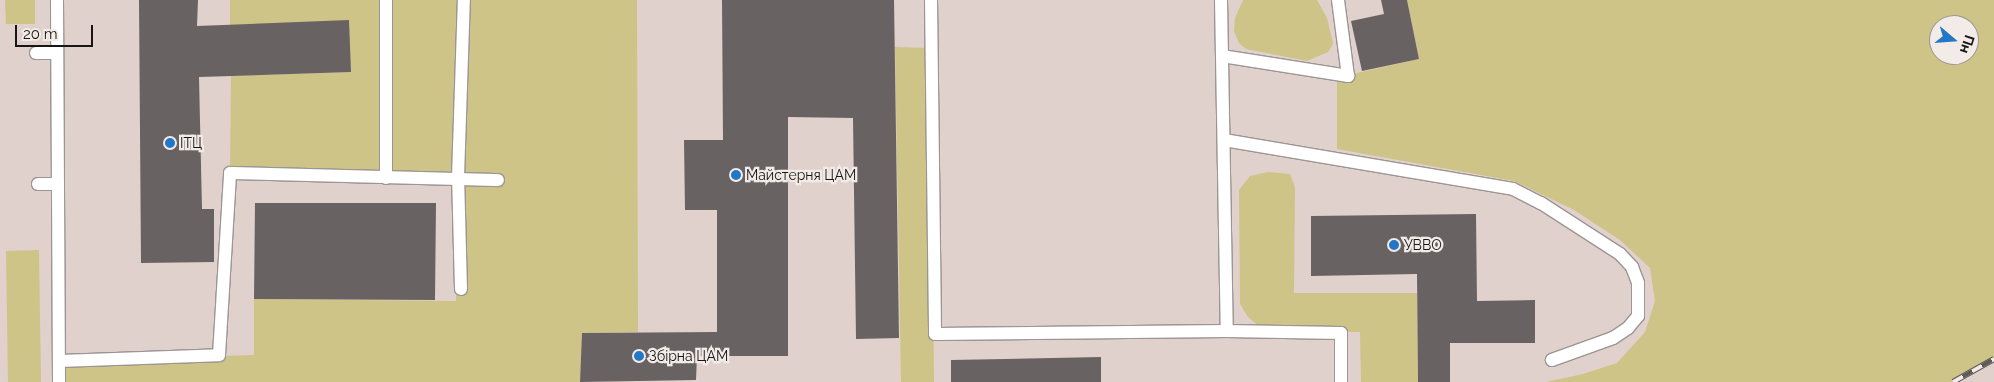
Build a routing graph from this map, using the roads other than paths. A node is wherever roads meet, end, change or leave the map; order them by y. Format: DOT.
graph roads {
  1 [pos="57,0"];
  2 [pos="386,0"];
  3 [pos="464,0"];
  4 [pos="931,0"];
  5 [pos="1221,0"];
  6 [pos="1338,0"];
  7 [pos="36,53"];
  8 [pos="57,53"];
  9 [pos="1222,56"];
  10 [pos="1224,140"];
  11 [pos="458,177"];
  12 [pos="386,178"];
  13 [pos="498,180"];
  14 [pos="38,184"];
  15 [pos="58,184"];
  16 [pos="461,289"];
  17 [pos="1227,331"];
  18 [pos="1552,360"];
  19 [pos="59,361"];
  20 [pos="59,382"];
  21 [pos="1341,382"];
  1 -- 8 [label="lane"];
  2 -- 12 [label="lane"];
  3 -- 11 [label="lane"];
  4 -- 17 [label="lane"];
  5 -- 9 [label="lane"];
  6 -- 9 [label="lane"];
  7 -- 8 [label="lane"];
  8 -- 15 [label="lane"];
  9 -- 10 [label="lane"];
  10 -- 17 [label="lane"];
  10 -- 18 [label="lane"];
  11 -- 12 [label="lane"];
  11 -- 13 [label="lane"];
  11 -- 16 [label="lane"];
  12 -- 19 [label="lane"];
  14 -- 15 [label="lane"];
  15 -- 19 [label="lane"];
  17 -- 21 [label="lane"];
  19 -- 20 [label="lane"];
}
